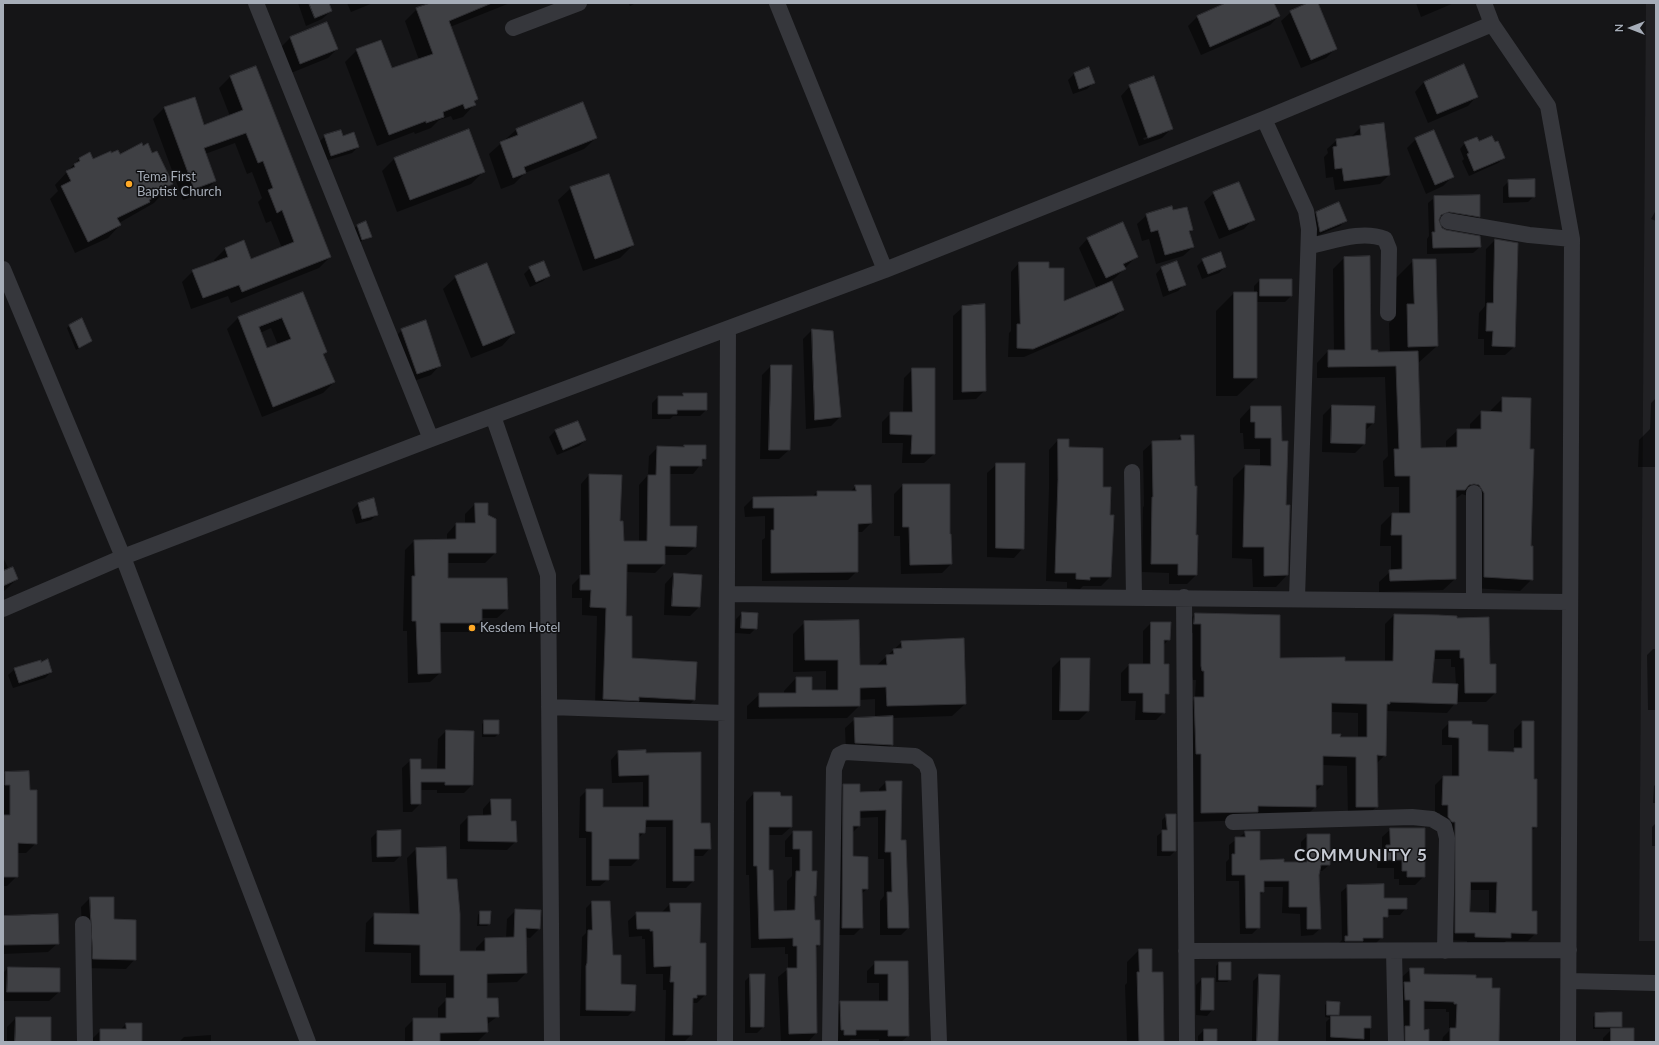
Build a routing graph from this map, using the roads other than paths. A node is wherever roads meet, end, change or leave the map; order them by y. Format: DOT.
graph roads {
  1 [pos="256,3"];
  2 [pos="579,3"];
  3 [pos="777,3"];
  4 [pos="1484,3"];
  5 [pos="1492,24"];
  6 [pos="513,28"];
  7 [pos="1264,119"];
  8 [pos="1448,221"];
  9 [pos="1572,239"];
  10 [pos="1310,246"];
  11 [pos="3,269"];
  12 [pos="885,270"];
  13 [pos="1388,313"];
  14 [pos="728,329"];
  15 [pos="493,416"];
  16 [pos="431,439"];
  17 [pos="1132,472"];
  18 [pos="1474,493"];
  19 [pos="123,557"];
  20 [pos="727,594"];
  21 [pos="1134,597"];
  22 [pos="1184,597"];
  23 [pos="1297,598"];
  24 [pos="1474,600"];
  25 [pos="1570,602"];
  26 [pos="3,609"];
  27 [pos="549,707"];
  28 [pos="726,713"];
  29 [pos="1233,822"];
  30 [pos="83,924"];
  31 [pos="1570,950"];
  32 [pos="1186,951"];
  33 [pos="1394,951"];
  34 [pos="1445,951"];
  35 [pos="1570,981"];
  36 [pos="1656,983"];
  37 [pos="85,1042"];
  38 [pos="308,1042"];
  39 [pos="552,1042"];
  40 [pos="725,1042"];
  41 [pos="830,1042"];
  42 [pos="939,1042"];
  43 [pos="1187,1042"];
  44 [pos="1396,1042"];
  45 [pos="1568,1042"];
  1 -- 16 [label="street"];
  2 -- 6 [label="street"];
  3 -- 12 [label="street"];
  4 -- 5 [label="street"];
  5 -- 7 [label="street"];
  5 -- 9 [label="street"];
  7 -- 10 [label="street"];
  7 -- 12 [label="street"];
  8 -- 9 [label="street"];
  9 -- 25 [label="street"];
  10 -- 13 [label="street"];
  10 -- 23 [label="street"];
  11 -- 19 [label="street"];
  12 -- 14 [label="street"];
  14 -- 15 [label="street"];
  14 -- 20 [label="street"];
  15 -- 16 [label="street"];
  15 -- 27 [label="street"];
  16 -- 19 [label="street"];
  17 -- 21 [label="street"];
  18 -- 24 [label="street"];
  19 -- 26 [label="street"];
  19 -- 38 [label="street"];
  20 -- 21 [label="street"];
  20 -- 28 [label="street"];
  21 -- 22 [label="street"];
  22 -- 23 [label="street"];
  22 -- 32 [label="street"];
  23 -- 24 [label="street"];
  24 -- 25 [label="street"];
  25 -- 31 [label="street"];
  27 -- 28 [label="street"];
  27 -- 39 [label="street"];
  28 -- 40 [label="street"];
  29 -- 34 [label="street"];
  30 -- 37 [label="street"];
  31 -- 34 [label="street"];
  31 -- 35 [label="street"];
  32 -- 33 [label="street"];
  32 -- 43 [label="street"];
  33 -- 34 [label="street"];
  33 -- 44 [label="street"];
  35 -- 36 [label="street"];
  35 -- 45 [label="street"];
  41 -- 42 [label="street"];
}
